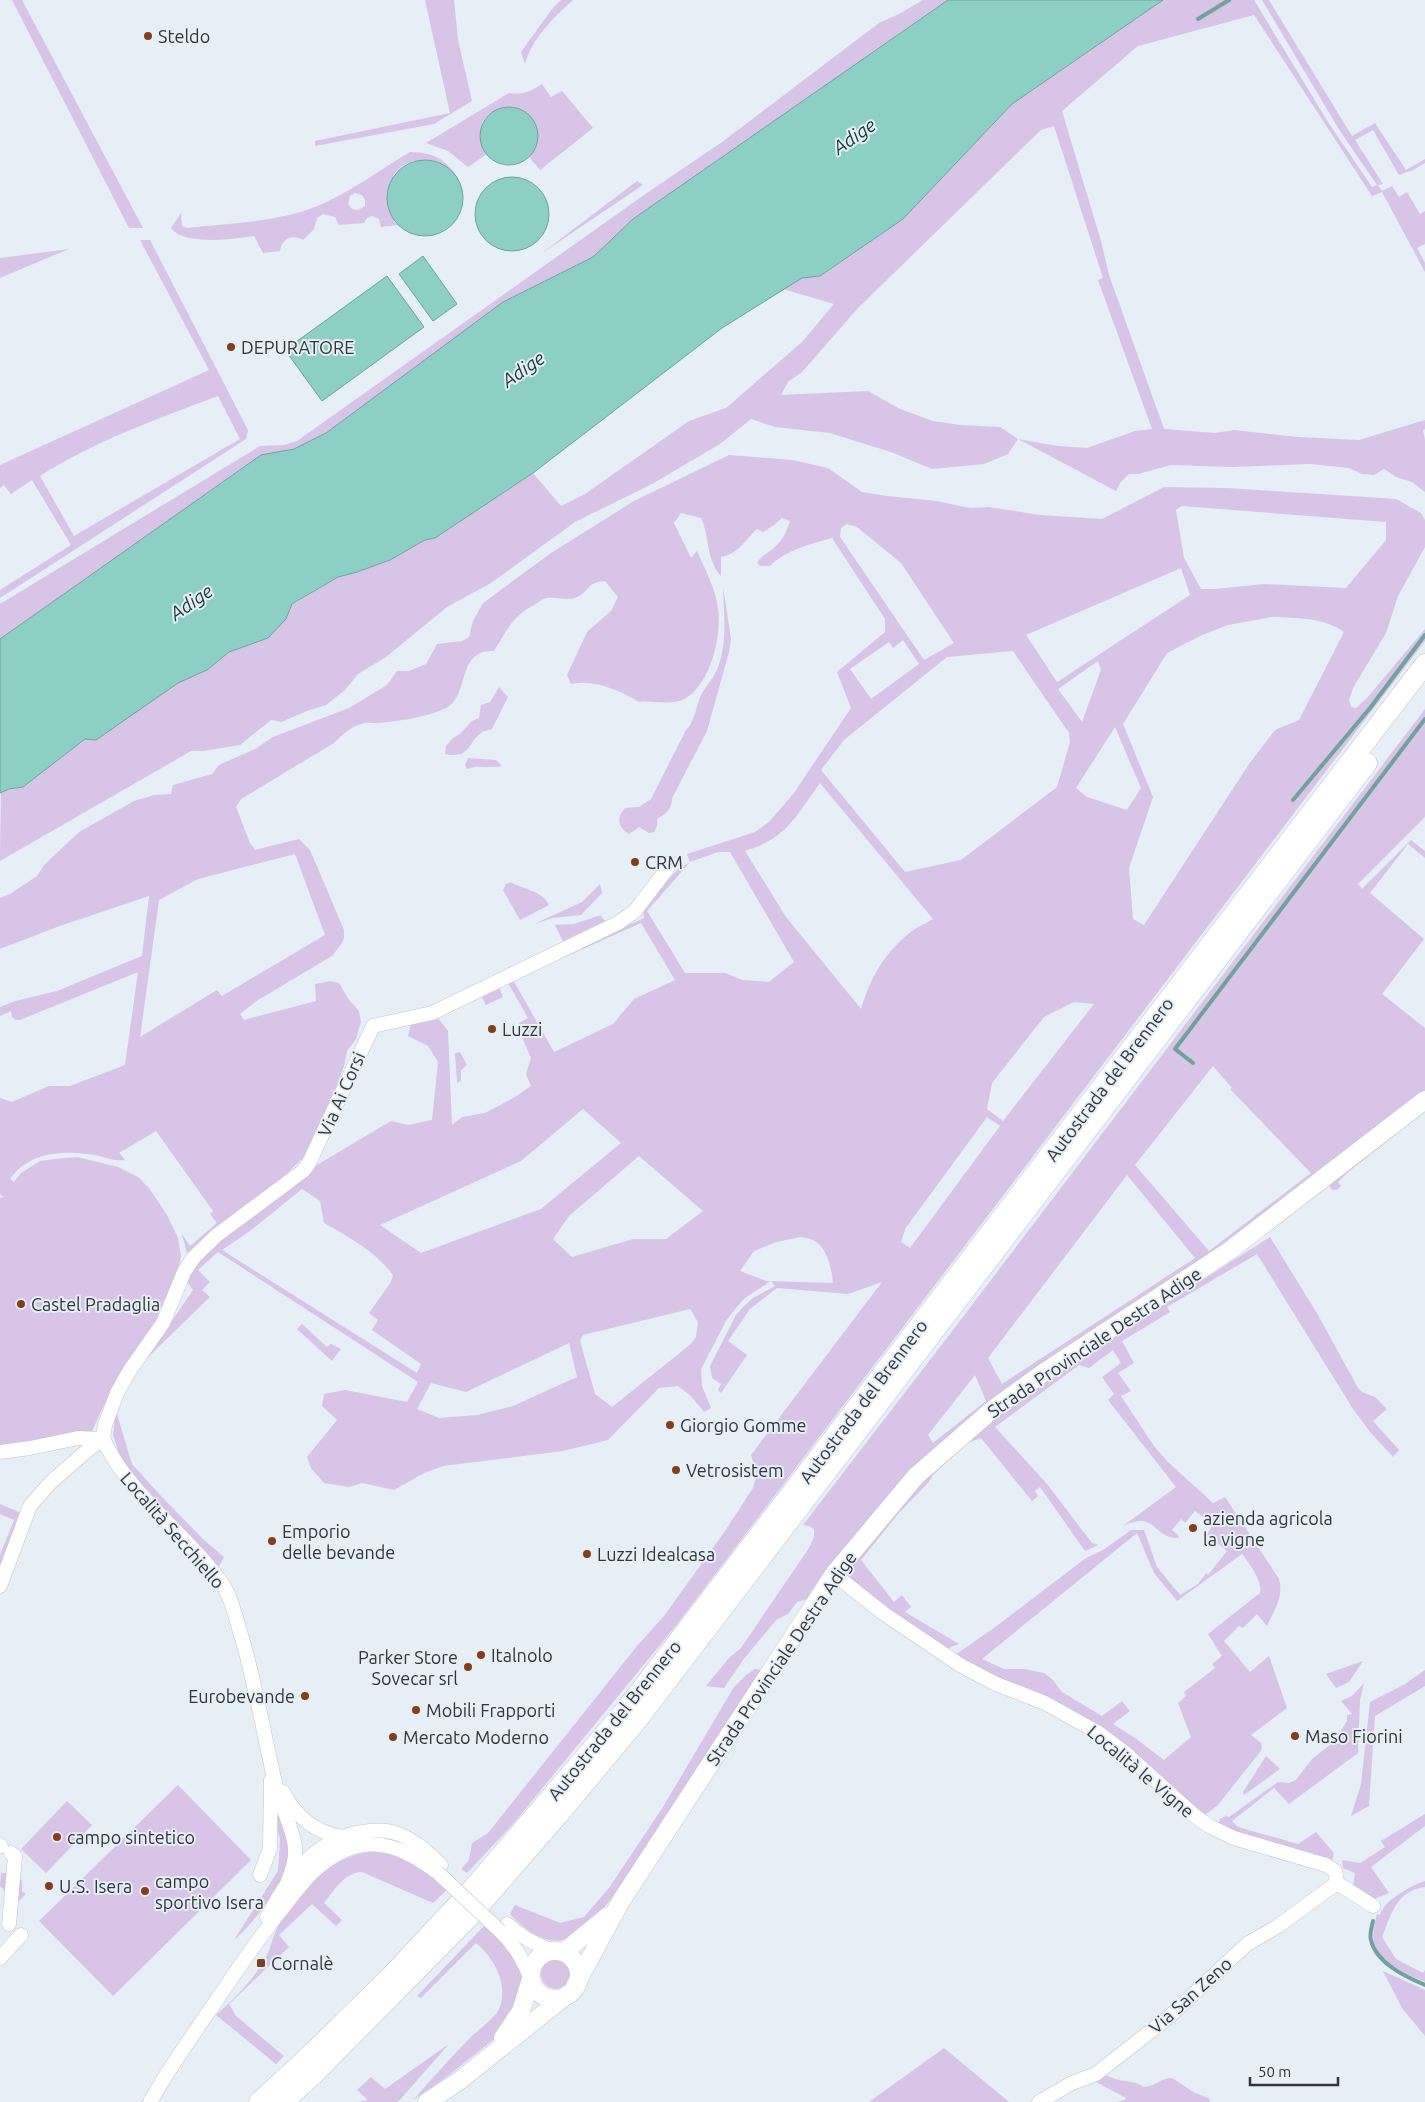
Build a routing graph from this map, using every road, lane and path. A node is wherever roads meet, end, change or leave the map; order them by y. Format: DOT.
graph roads {
  1 [pos="1425,664"];
  2 [pos="1425,687"];
  3 [pos="667,869"];
  4 [pos="1425,1100"];
  5 [pos="104,1432"];
  6 [pos="0,1452"];
  7 [pos="834,1574"];
  8 [pos="0,1586"];
  9 [pos="272,1769"];
  10 [pos="304,1820"];
  11 [pos="293,1837"];
  12 [pos="342,1837"];
  13 [pos="4,1848"];
  14 [pos="317,1851"];
  15 [pos="343,1851"];
  16 [pos="440,1869"];
  17 [pos="312,1872"];
  18 [pos="260,1875"];
  19 [pos="288,1882"];
  20 [pos="1337,1883"];
  21 [pos="621,1901"];
  22 [pos="1372,1906"];
  23 [pos="9,1924"];
  24 [pos="504,1928"];
  25 [pos="21,1935"];
  26 [pos="560,1952"];
  27 [pos="246,1955"];
  28 [pos="0,1958"];
  29 [pos="531,1979"];
  30 [pos="572,1990"];
  31 [pos="489,2056"];
  32 [pos="150,2102"];
  33 [pos="260,2102"];
  34 [pos="283,2102"];
  35 [pos="427,2102"];
  36 [pos="1040,2102"];
  1 -- 33 [label="highway, Autostrada del Brennero"];
  2 -- 34 [label="highway, Autostrada del Brennero"];
  3 -- 5 [label="street, Via Ai Corsi"];
  4 -- 7 [label="main road, Strada Provinciale Destra Adige"];
  5 -- 6 [label="street"];
  5 -- 8 [label="street"];
  5 -- 9 [label="street, Località Secchiello"];
  7 -- 20 [label="street, Località le Vigne"];
  7 -- 21 [label="main road, Strada Provinciale Destra Adige"];
  9 -- 10 [label="street, Località Secchiello"];
  9 -- 11 [label="street, Località Secchiello"];
  9 -- 18 [label="street"];
  10 -- 12 [label="street, Località Secchiello"];
  10 -- 14 [label="street, Località Secchiello"];
  11 -- 14 [label="street"];
  11 -- 19 [label="street, Località Secchiello"];
  12 -- 14 [label="street"];
  12 -- 16 [label="street"];
  13 -- 23 [label="street"];
  14 -- 15 [label="street"];
  14 -- 17 [label="street"];
  14 -- 19 [label="street"];
  15 -- 16 [label="street"];
  15 -- 17 [label="street"];
  16 -- 24 [label="street, bridge"];
  17 -- 27 [label="street"];
  19 -- 27 [label="street"];
  20 -- 22 [label="street, Località le Vigne"];
  20 -- 36 [label="street, Via San Zeno"];
  21 -- 26 [label="main road, Strada Provinciale Destra Adige"];
  21 -- 30 [label="main road, Strada Provinciale Destra Adige"];
  24 -- 26 [label="street"];
  24 -- 29 [label="street"];
  25 -- 28 [label="street"];
  26 -- 29 [label="main road"];
  26 -- 30 [label="main road"];
  27 -- 32 [label="street"];
  29 -- 30 [label="main road"];
  29 -- 31 [label="main road, Strada Provinciale Destra Adige"];
  30 -- 31 [label="main road, Strada Provinciale Destra Adige"];
  31 -- 35 [label="main road, Strada Provinciale Destra Adige"];
}
